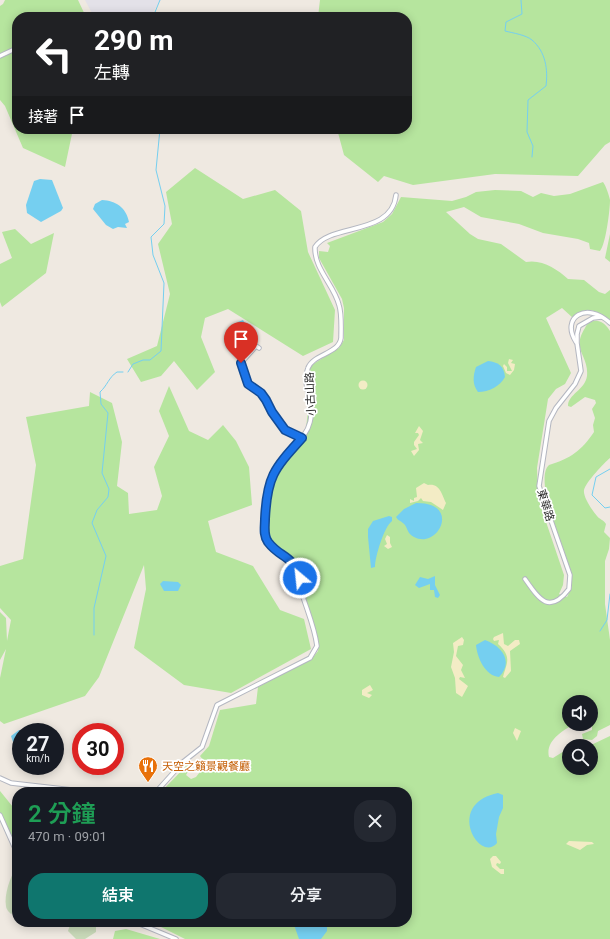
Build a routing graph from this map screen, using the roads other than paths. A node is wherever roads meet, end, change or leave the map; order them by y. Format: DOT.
graph roads {
  1 [pos="12,50"];
  2 [pos="0,56"];
  3 [pos="396,195"];
  4 [pos="601,317"];
  5 [pos="610,323"];
  6 [pos="577,343"];
  7 [pos="259,348"];
  8 [pos="302,438"];
  9 [pos="525,579"];
  10 [pos="0,778"];
  11 [pos="51,787"];
  12 [pos="160,787"];
  13 [pos="0,815"];
  14 [pos="12,843"];
  15 [pos="147,927"];
  16 [pos="176,939"];
  1 -- 2 [label="street"];
  3 -- 8 [label="street, 小古山路"];
  4 -- 5 [label="street, 東華路"];
  4 -- 6 [label="street, 東華路"];
  4 -- 6 [label="street, 東華路"];
  6 -- 9 [label="street, 東華路"];
  7 -- 8 [label="street"];
  8 -- 12 [label="street, 小古山路"];
  10 -- 11 [label="street"];
  13 -- 14 [label="street"];
  15 -- 16 [label="street"];
}
